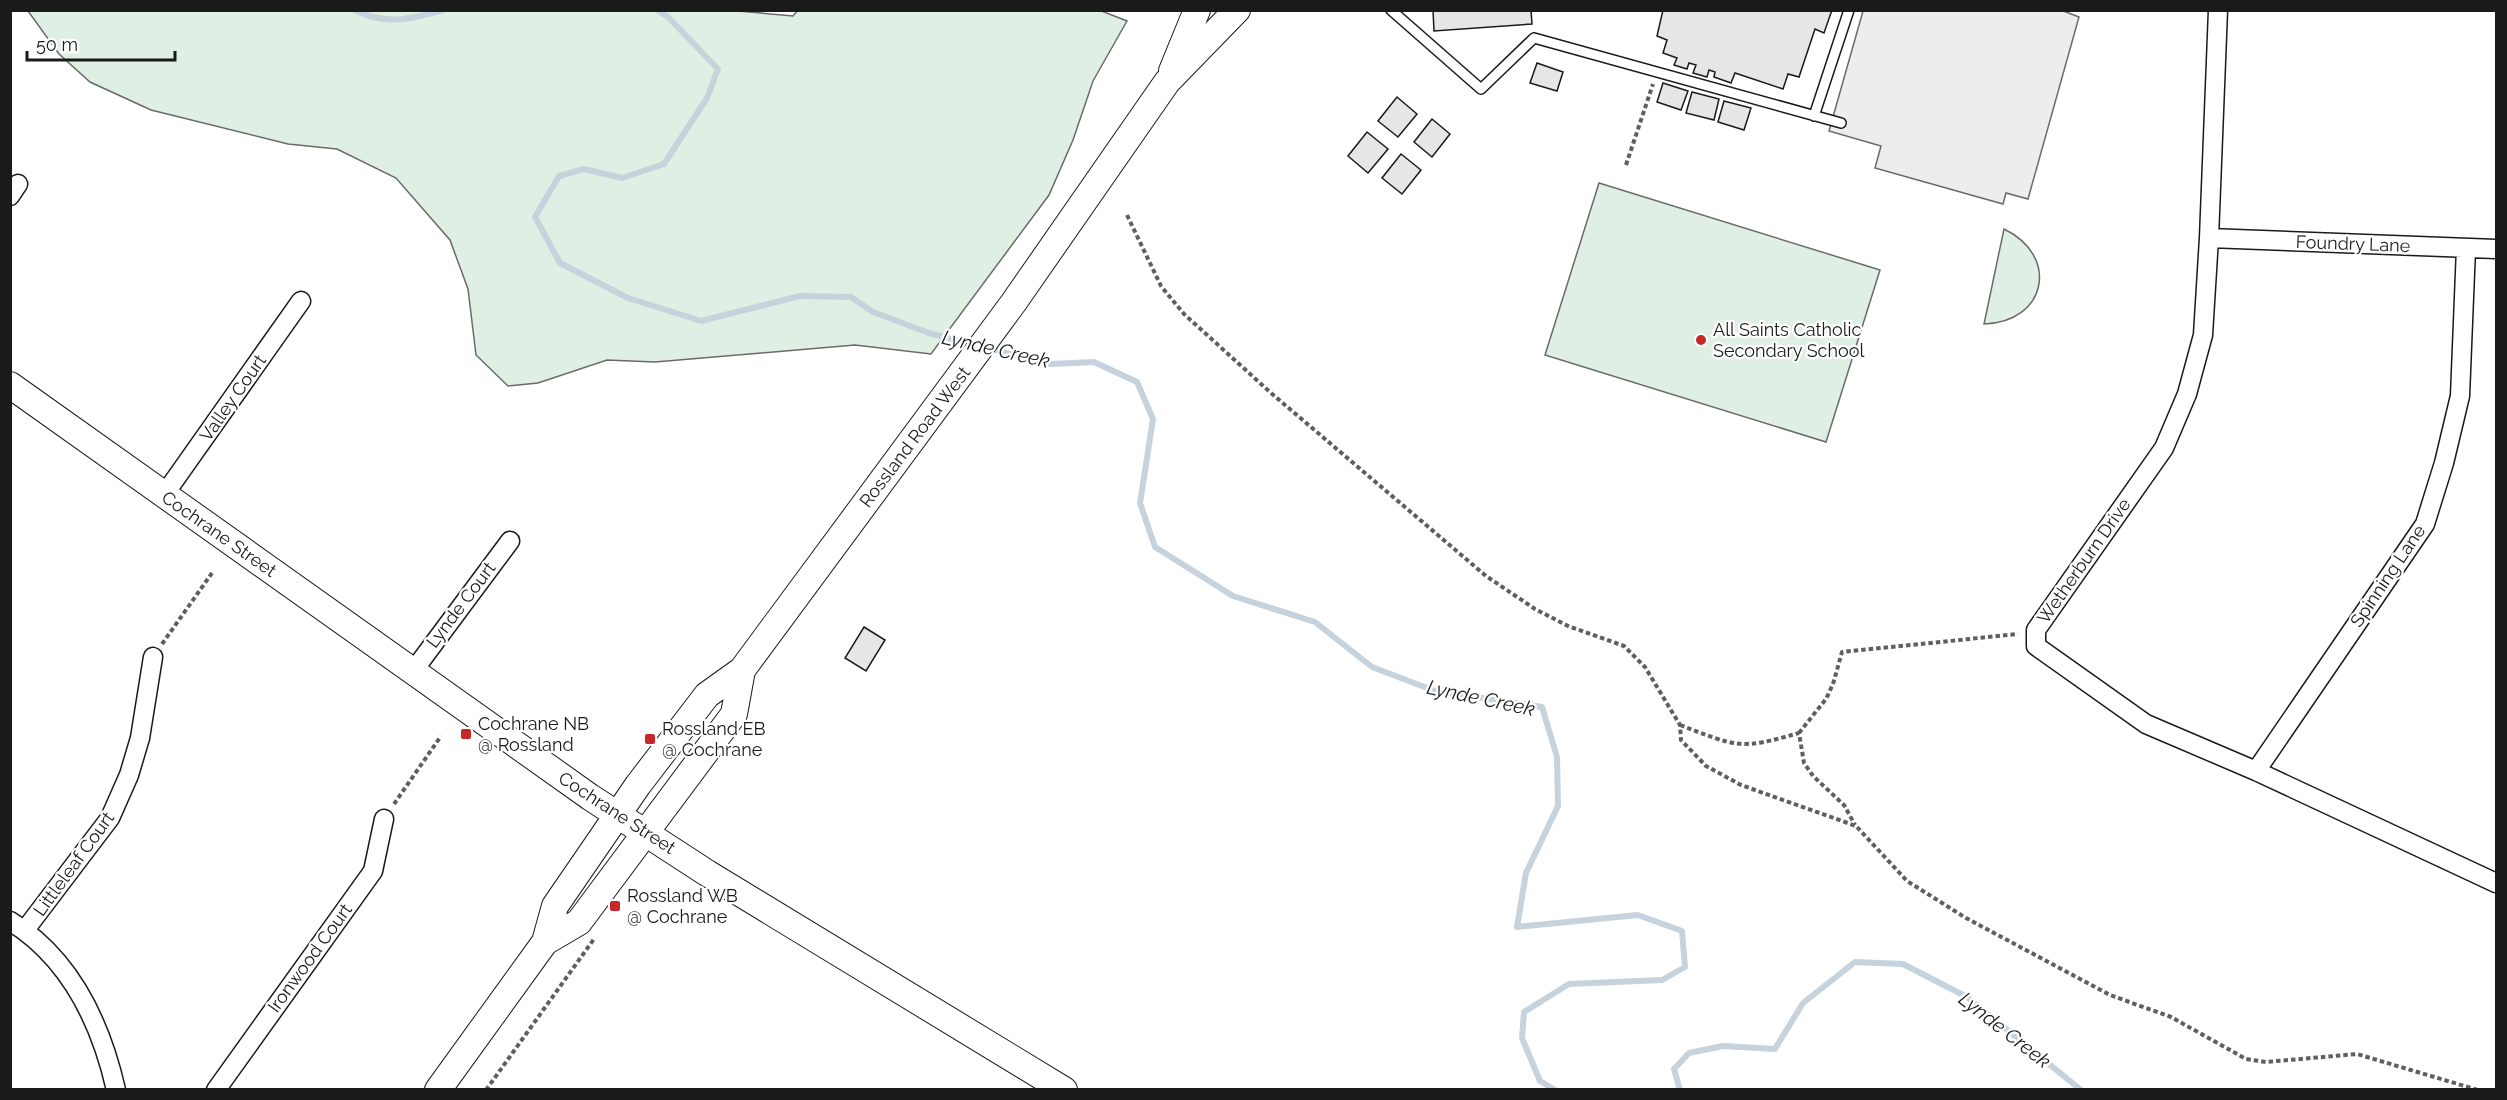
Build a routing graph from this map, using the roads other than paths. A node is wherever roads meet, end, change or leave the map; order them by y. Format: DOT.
graph roads {
  1 [pos="1197,10"];
  2 [pos="1237,10"];
  3 [pos="1391,10"];
  4 [pos="1849,10"];
  5 [pos="2218,10"];
  6 [pos="1167,82"];
  7 [pos="1814,116"];
  8 [pos="1841,123"];
  9 [pos="2209,238"];
  10 [pos="2466,248"];
  11 [pos="2496,249"];
  12 [pos="301,301"];
  13 [pos="10,385"];
  14 [pos="164,495"];
  15 [pos="510,541"];
  16 [pos="153,657"];
  17 [pos="414,670"];
  18 [pos="742,670"];
  19 [pos="2256,771"];
  20 [pos="618,815"];
  21 [pos="384,819"];
  22 [pos="647,832"];
  23 [pos="2496,883"];
  24 [pos="18,925"];
  25 [pos="545,942"];
  26 [pos="116,1089"];
  27 [pos="216,1089"];
  28 [pos="438,1089"];
  29 [pos="1064,1089"];
  1 -- 6 [label="main road, Rossland Road West"];
  2 -- 6 [label="main road, Rossland Road West"];
  3 -- 7 [label="lane"];
  4 -- 7 [label="lane"];
  5 -- 9 [label="street, Wetherburn Drive"];
  6 -- 18 [label="main road, Rossland Road West"];
  7 -- 8 [label="lane"];
  9 -- 10 [label="street, Foundry Lane"];
  9 -- 19 [label="street, Wetherburn Drive"];
  10 -- 11 [label="street, Foundry Lane"];
  10 -- 19 [label="street, Spinning Lane"];
  12 -- 14 [label="street, Valley Court"];
  13 -- 14 [label="main road, Cochrane Street"];
  14 -- 17 [label="main road, Cochrane Street"];
  15 -- 17 [label="street, Lynde Court"];
  16 -- 24 [label="street, Littleleaf Court"];
  17 -- 20 [label="main road, Cochrane Street"];
  18 -- 20 [label="main road, Rossland Road West"];
  18 -- 22 [label="main road, Rossland Road West"];
  19 -- 23 [label="street, Wetherburn Drive"];
  20 -- 22 [label="main road, Cochrane Street"];
  20 -- 25 [label="main road, Rossland Road West"];
  21 -- 27 [label="street, Ironwood Court"];
  22 -- 25 [label="main road, Rossland Road West"];
  22 -- 29 [label="main road, Cochrane Street"];
  24 -- 26 [label="street"];
  25 -- 28 [label="main road, Rossland Road West"];
}
